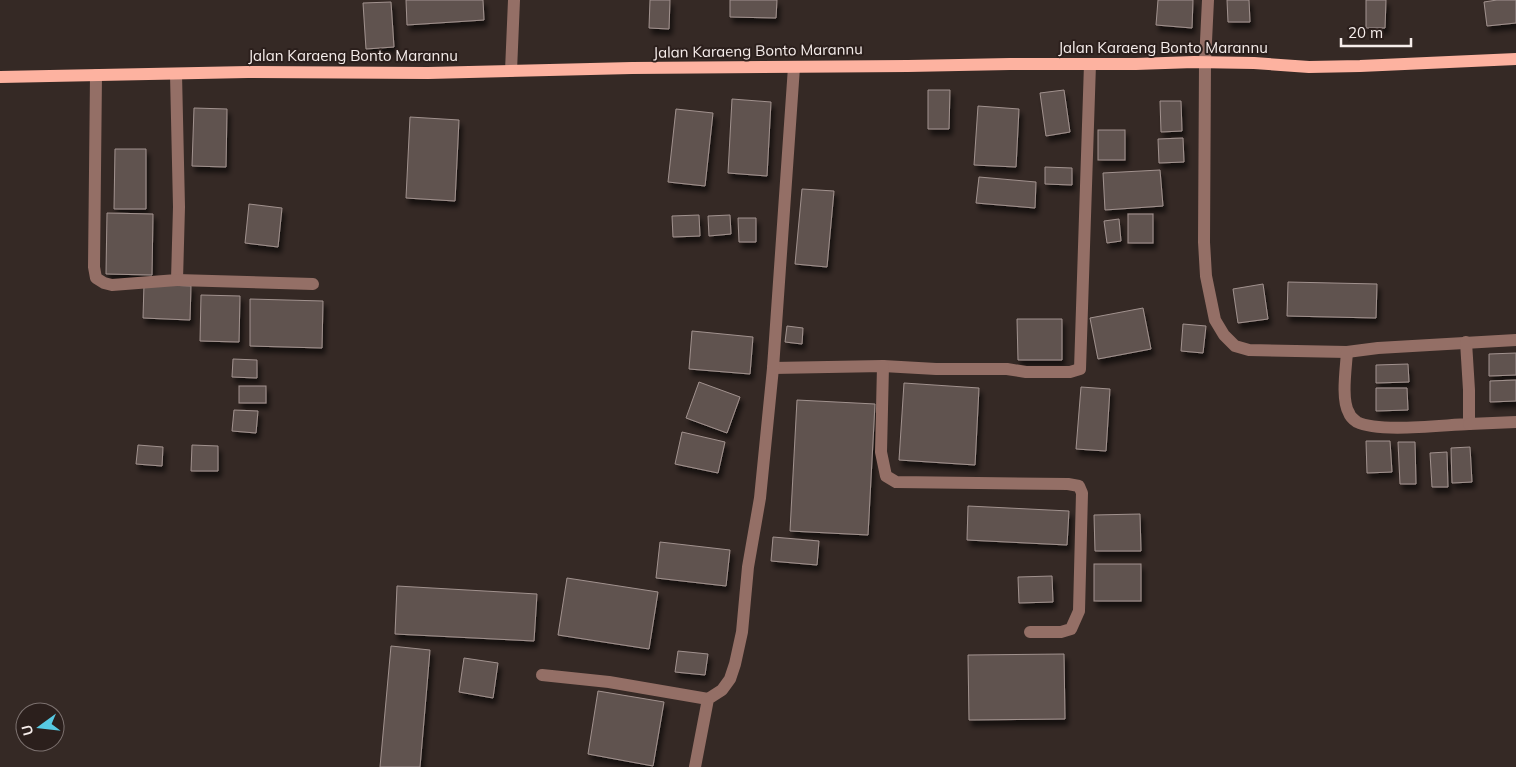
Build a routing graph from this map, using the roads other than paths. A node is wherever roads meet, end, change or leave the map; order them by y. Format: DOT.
graph roads {
  1 [pos="514,0"];
  2 [pos="1208,0"];
  3 [pos="1516,59"];
  4 [pos="1205,62"];
  5 [pos="1090,64"];
  6 [pos="794,67"];
  7 [pos="511,71"];
  8 [pos="176,74"];
  9 [pos="96,75"];
  10 [pos="0,77"];
  11 [pos="177,280"];
  12 [pos="313,284"];
  13 [pos="1516,340"];
  14 [pos="1466,342"];
  15 [pos="1347,352"];
  16 [pos="883,366"];
  17 [pos="773,368"];
  18 [pos="1516,422"];
  19 [pos="1469,424"];
  20 [pos="1030,632"];
  21 [pos="542,675"];
  22 [pos="708,699"];
  23 [pos="695,767"];
  1 -- 7 [label="street"];
  2 -- 4 [label="street"];
  3 -- 4 [label="main road, Jalan Karaeng Bonto Marannu"];
  4 -- 5 [label="main road, Jalan Karaeng Bonto Marannu"];
  4 -- 15 [label="street"];
  5 -- 6 [label="main road, Jalan Karaeng Bonto Marannu"];
  5 -- 16 [label="street"];
  6 -- 7 [label="main road, Jalan Karaeng Bonto Marannu"];
  6 -- 17 [label="street"];
  7 -- 8 [label="main road, Jalan Karaeng Bonto Marannu"];
  8 -- 9 [label="main road, Jalan Karaeng Bonto Marannu"];
  8 -- 11 [label="street"];
  9 -- 10 [label="main road, Jalan Karaeng Bonto Marannu"];
  9 -- 11 [label="street"];
  11 -- 12 [label="street"];
  13 -- 14 [label="street"];
  14 -- 15 [label="street"];
  14 -- 19 [label="street"];
  15 -- 19 [label="street"];
  16 -- 17 [label="street"];
  16 -- 20 [label="street"];
  17 -- 22 [label="street"];
  18 -- 19 [label="street"];
  21 -- 22 [label="street"];
  22 -- 23 [label="street"];
}
